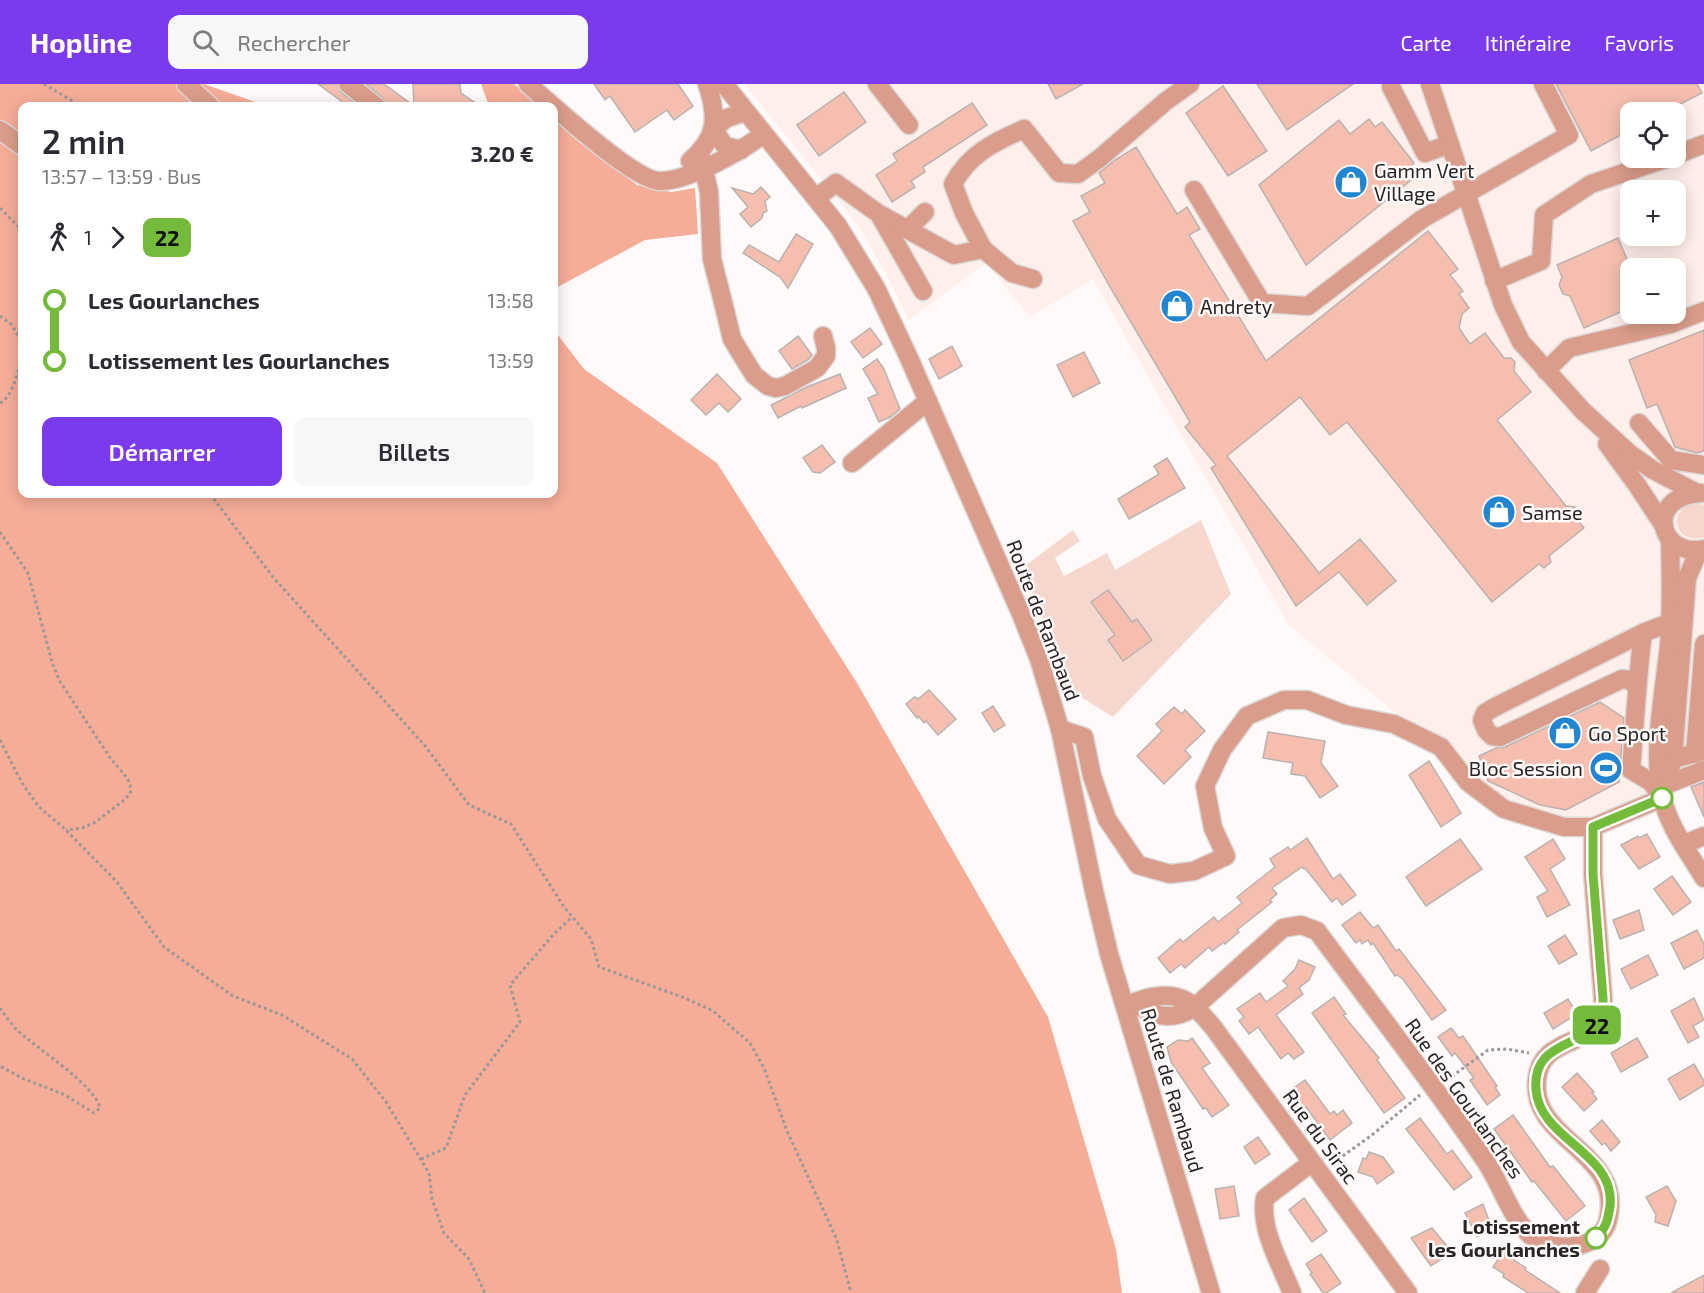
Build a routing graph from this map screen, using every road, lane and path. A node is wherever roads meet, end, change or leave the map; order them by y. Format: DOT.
graph roads {
  1 [pos="44,84"];
  2 [pos="186,84"];
  3 [pos="348,84"];
  4 [pos="706,84"];
  5 [pos="877,84"];
  6 [pos="1190,84"];
  7 [pos="1430,84"];
  8 [pos="1543,84"];
  9 [pos="535,86"];
  10 [pos="724,86"];
  11 [pos="1391,87"];
  12 [pos="74,102"];
  13 [pos="206,102"];
  14 [pos="371,102"];
  15 [pos="553,102"];
  16 [pos="558,106"];
  17 [pos="745,112"];
  18 [pos="909,125"];
  19 [pos="713,129"];
  20 [pos="0,130"];
  21 [pos="764,134"];
  22 [pos="18,143"];
  23 [pos="1450,144"];
  24 [pos="1704,144"];
  25 [pos="741,150"];
  26 [pos="1686,151"];
  27 [pos="702,160"];
  28 [pos="1638,168"];
  29 [pos="1194,190"];
  30 [pos="1466,192"];
  31 [pos="816,198"];
  32 [pos="0,208"];
  33 [pos="925,212"];
  34 [pos="879,214"];
  35 [pos="18,226"];
  36 [pos="908,229"];
  37 [pos="983,249"];
  38 [pos="1033,279"];
  39 [pos="1494,281"];
  40 [pos="923,291"];
  41 [pos="1704,311"];
  42 [pos="0,316"];
  43 [pos="18,335"];
  44 [pos="823,336"];
  45 [pos="18,368"];
  46 [pos="1546,371"];
  47 [pos="928,401"];
  48 [pos="0,404"];
  49 [pos="1583,411"];
  50 [pos="1639,423"];
  51 [pos="852,463"];
  52 [pos="1704,465"];
  53 [pos="1673,481"];
  54 [pos="1642,493"];
  55 [pos="1701,493"];
  56 [pos="213,498"];
  57 [pos="0,532"];
  58 [pos="1667,533"];
  59 [pos="1701,549"];
  60 [pos="1686,597"];
  61 [pos="1704,598"];
  62 [pos="1671,622"];
  63 [pos="1644,633"];
  64 [pos="1704,644"];
  65 [pos="1669,645"];
  66 [pos="1636,686"];
  67 [pos="1060,729"];
  68 [pos="0,740"];
  69 [pos="1701,758"];
  70 [pos="1672,759"];
  71 [pos="1664,791"];
  72 [pos="1593,827"];
  73 [pos="66,830"];
  74 [pos="1704,836"];
  75 [pos="1684,844"];
  76 [pos="1704,878"];
  77 [pos="572,917"];
  78 [pos="1129,1004"];
  79 [pos="1195,1007"];
  80 [pos="0,1008"];
  81 [pos="0,1066"];
  82 [pos="421,1159"];
  83 [pos="1311,1163"];
  84 [pos="1600,1269"];
  85 [pos="485,1293"];
  86 [pos="851,1293"];
  87 [pos="1211,1293"];
  88 [pos="1292,1293"];
  89 [pos="1408,1293"];
  90 [pos="1585,1293"];
  1 -- 12 [label="path"];
  2 -- 13 [label="street"];
  3 -- 14 [label="street"];
  4 -- 19 [label="street"];
  5 -- 18 [label="street"];
  6 -- 37 [label="street"];
  7 -- 23 [label="street"];
  8 -- 30 [label="street"];
  9 -- 15 [label="street"];
  10 -- 17 [label="street, Route de Rambaud"];
  11 -- 23 [label="street"];
  16 -- 27 [label="street"];
  17 -- 19 [label="street"];
  17 -- 21 [label="street, Route de Rambaud"];
  19 -- 25 [label="street"];
  19 -- 27 [label="street"];
  20 -- 22 [label="street"];
  21 -- 25 [label="street"];
  21 -- 31 [label="street, Route de Rambaud"];
  23 -- 30 [label="street"];
  24 -- 26 [label="street"];
  25 -- 27 [label="street"];
  27 -- 44 [label="street"];
  28 -- 39 [label="street"];
  29 -- 30 [label="street"];
  30 -- 39 [label="street"];
  31 -- 34 [label="street"];
  31 -- 47 [label="street, Route de Rambaud"];
  32 -- 35 [label="path"];
  33 -- 36 [label="street"];
  34 -- 36 [label="street"];
  34 -- 40 [label="street"];
  36 -- 37 [label="street"];
  37 -- 38 [label="street"];
  39 -- 46 [label="street"];
  41 -- 46 [label="street"];
  42 -- 43 [label="path"];
  45 -- 48 [label="path"];
  46 -- 49 [label="street"];
  47 -- 51 [label="street"];
  47 -- 67 [label="street, Route de Rambaud"];
  49 -- 53 [label="street"];
  49 -- 54 [label="street"];
  50 -- 52 [label="street"];
  53 -- 54 [label="street"];
  53 -- 55 [label="street"];
  54 -- 58 [label="street"];
  55 -- 58 [label="street"];
  56 -- 77 [label="path"];
  57 -- 73 [label="path"];
  58 -- 59 [label="street"];
  58 -- 62 [label="street"];
  59 -- 60 [label="street"];
  60 -- 61 [label="street"];
  60 -- 70 [label="street"];
  62 -- 63 [label="street"];
  62 -- 65 [label="street"];
  63 -- 66 [label="street"];
  63 -- 66 [label="street"];
  64 -- 69 [label="street"];
  65 -- 70 [label="street"];
  65 -- 71 [label="street"];
  66 -- 71 [label="street"];
  67 -- 72 [label="street"];
  67 -- 78 [label="street, Route de Rambaud"];
  68 -- 73 [label="path"];
  69 -- 70 [label="street"];
  69 -- 71 [label="street"];
  70 -- 71 [label="street"];
  71 -- 72 [label="street"];
  71 -- 75 [label="street"];
  72 -- 79 [label="street, Rue des Gourlanches"];
  73 -- 82 [label="path"];
  74 -- 75 [label="street"];
  75 -- 76 [label="street"];
  77 -- 82 [label="path"];
  77 -- 86 [label="path"];
  78 -- 79 [label="street"];
  78 -- 87 [label="street, Route de Rambaud"];
  79 -- 83 [label="street, Rue du Sirac"];
  80 -- 81 [label="path"];
  82 -- 85 [label="path"];
  83 -- 88 [label="street"];
  83 -- 89 [label="street, Rue du Sirac"];
  84 -- 90 [label="street"];
}
